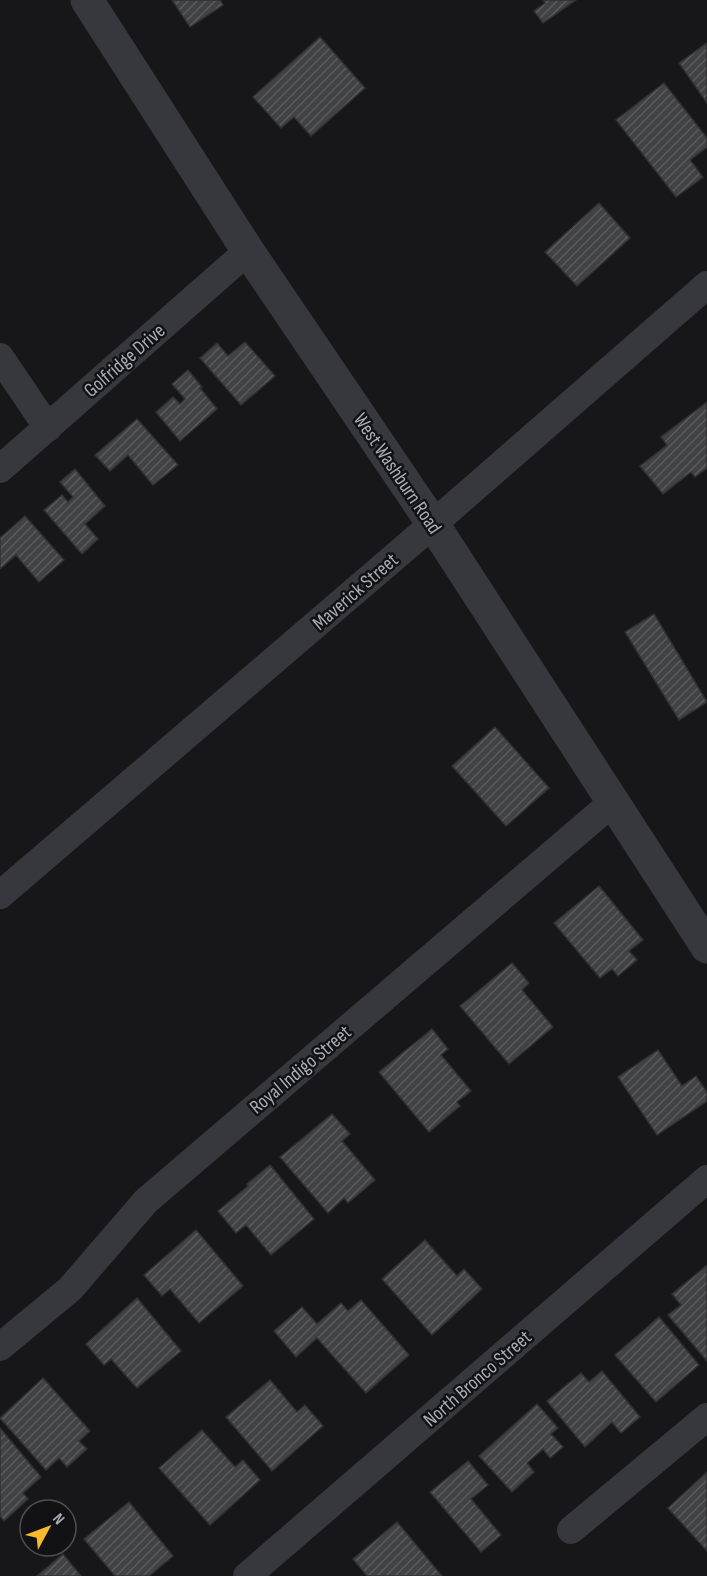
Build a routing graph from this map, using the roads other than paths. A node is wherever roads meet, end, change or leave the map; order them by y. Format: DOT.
graph roads {
  1 [pos="87,0"];
  2 [pos="248,251"];
  3 [pos="707,285"];
  4 [pos="0,357"];
  5 [pos="48,428"];
  6 [pos="0,469"];
  7 [pos="433,524"];
  8 [pos="613,802"];
  9 [pos="0,895"];
  10 [pos="707,947"];
  11 [pos="707,1179"];
  12 [pos="0,1347"];
  13 [pos="707,1417"];
  14 [pos="571,1530"];
  15 [pos="247,1576"];
  1 -- 2 [label="street, West Washburn Road"];
  2 -- 5 [label="street, Golfridge Drive"];
  2 -- 7 [label="street, West Washburn Road"];
  3 -- 7 [label="street, Maverick Street"];
  4 -- 5 [label="street"];
  5 -- 6 [label="street, Golfridge Drive"];
  7 -- 8 [label="street, West Washburn Road"];
  7 -- 9 [label="street, Maverick Street"];
  8 -- 10 [label="street, West Washburn Road"];
  8 -- 12 [label="street, Royal Indigo Street"];
  11 -- 15 [label="street, North Bronco Street"];
  13 -- 14 [label="street"];
}
